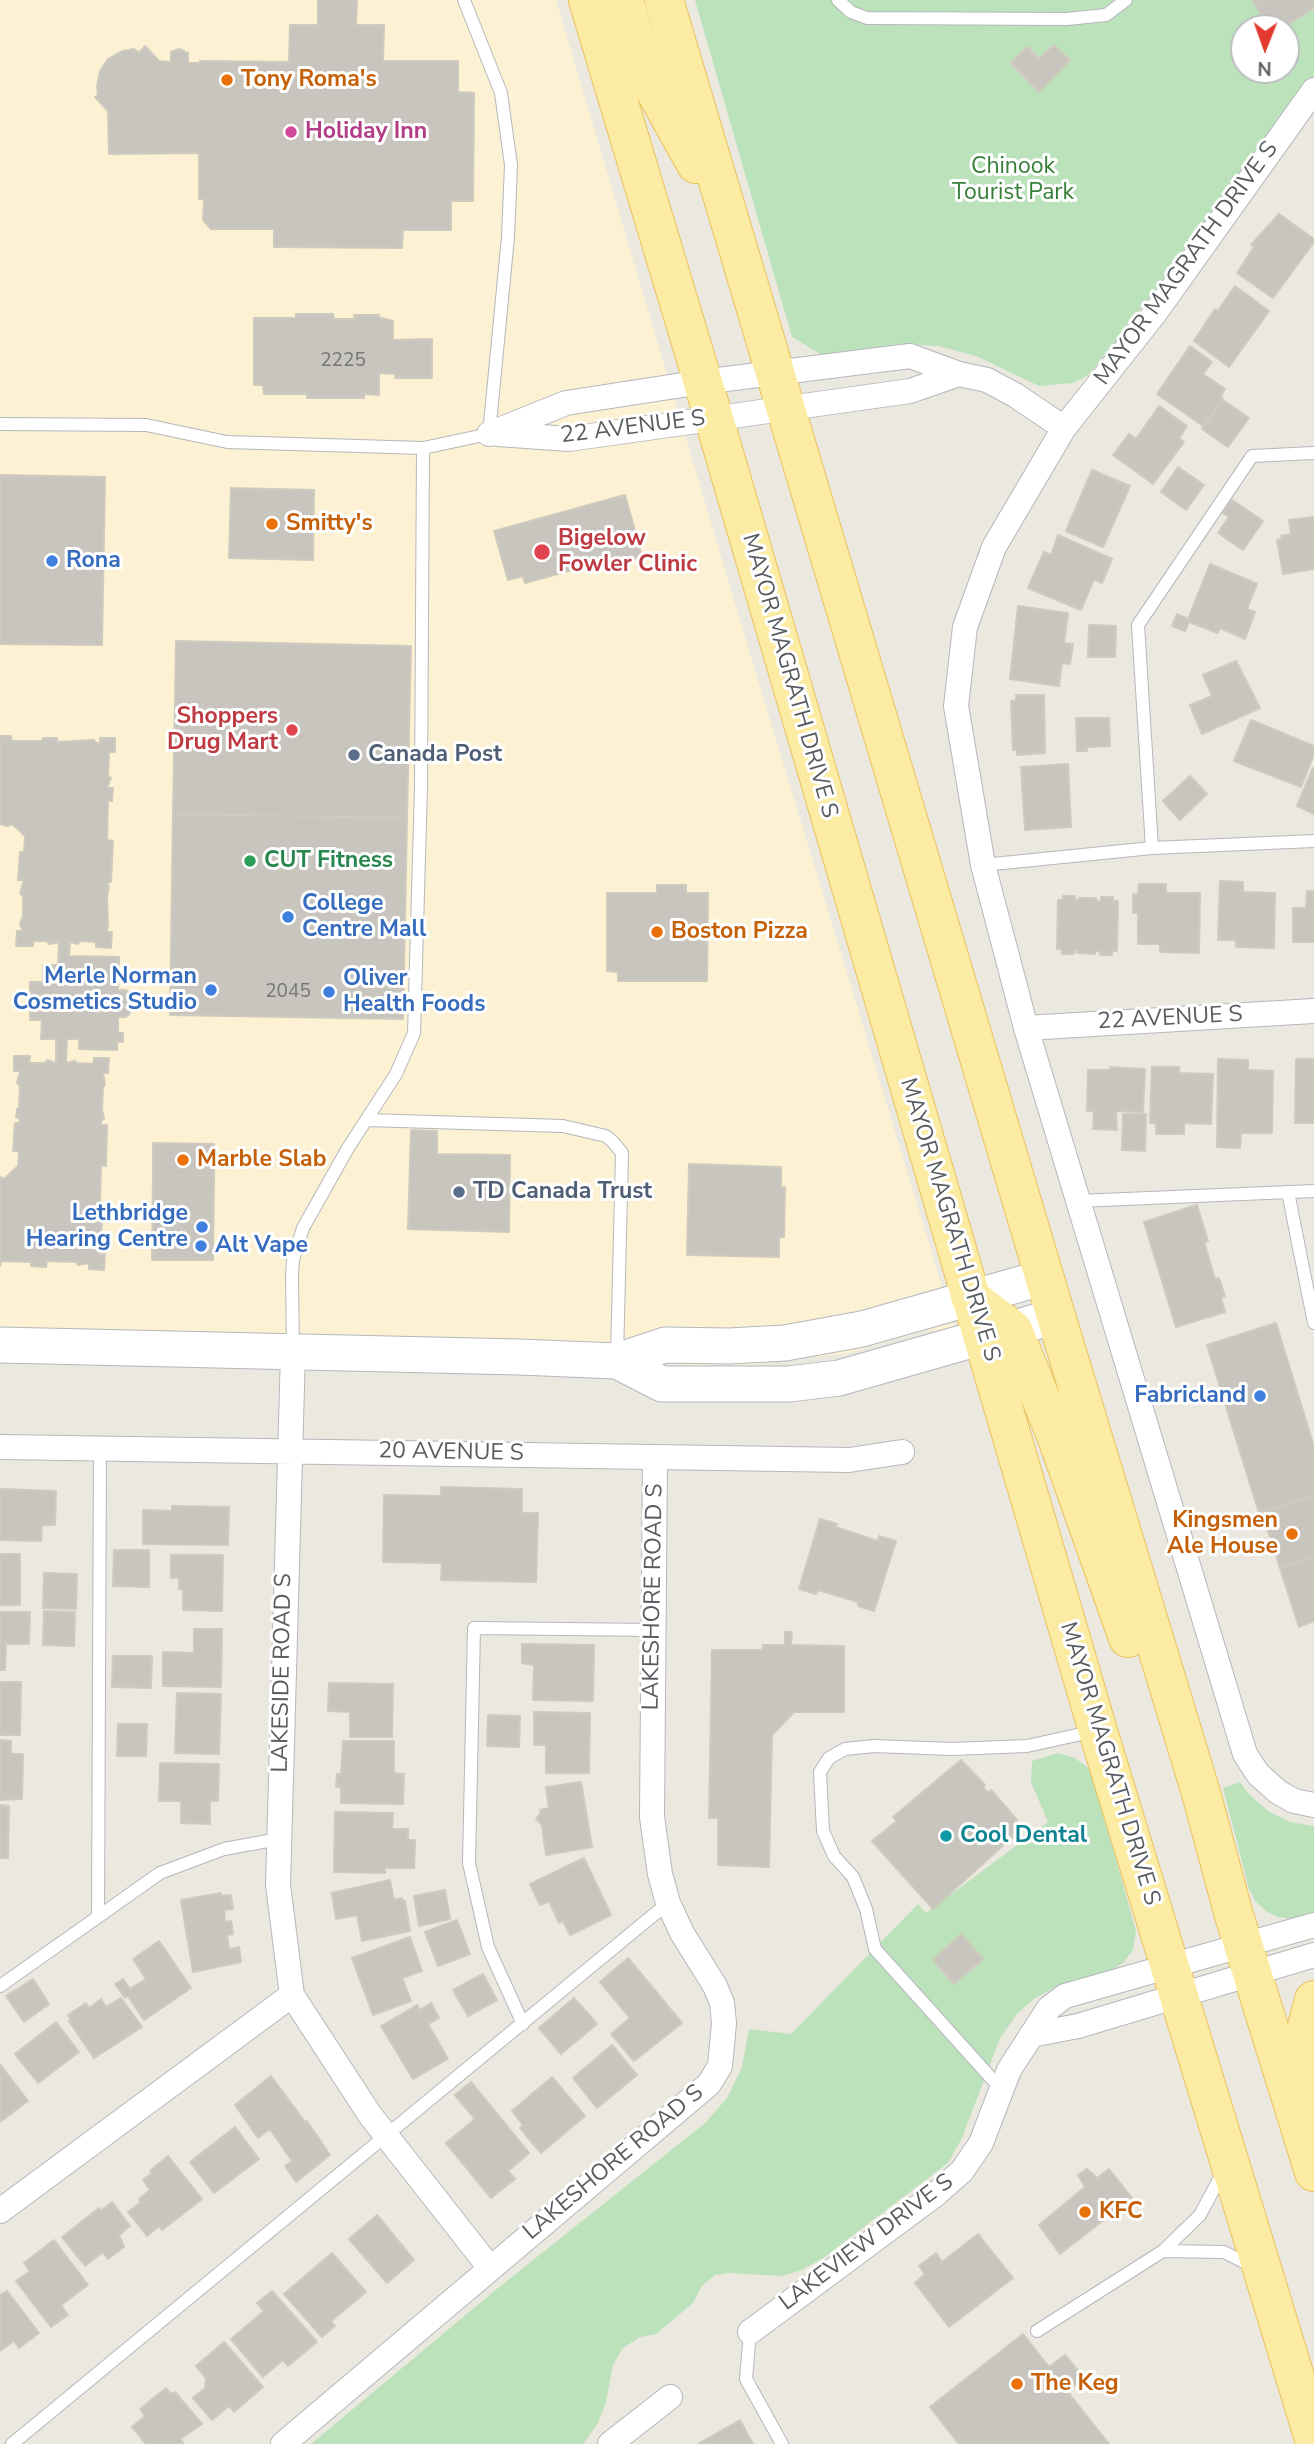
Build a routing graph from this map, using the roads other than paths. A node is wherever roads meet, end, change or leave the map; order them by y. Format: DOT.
graph roads {
  1 [pos="464,0"];
  2 [pos="577,0"];
  3 [pos="588,0"];
  4 [pos="624,0"];
  5 [pos="664,0"];
  6 [pos="680,0"];
  7 [pos="838,0"];
  8 [pos="1126,0"];
  9 [pos="1314,90"];
  10 [pos="712,166"];
  11 [pos="638,168"];
  12 [pos="730,224"];
  13 [pos="960,374"];
  14 [pos="702,382"];
  15 [pos="781,390"];
  16 [pos="714,419"];
  17 [pos="0,424"];
  18 [pos="1064,428"];
  19 [pos="489,434"];
  20 [pos="423,449"];
  21 [pos="1314,453"];
  22 [pos="1314,841"];
  23 [pos="1152,848"];
  24 [pos="983,866"];
  25 [pos="1314,1011"];
  26 [pos="1026,1028"];
  27 [pos="366,1120"];
  28 [pos="1314,1191"];
  29 [pos="1288,1192"];
  30 [pos="1078,1202"];
  31 [pos="1045,1277"];
  32 [pos="970,1297"];
  33 [pos="1056,1316"];
  34 [pos="1314,1323"];
  35 [pos="999,1334"];
  36 [pos="0,1345"];
  37 [pos="293,1351"];
  38 [pos="617,1361"];
  39 [pos="0,1447"];
  40 [pos="100,1448"];
  41 [pos="291,1450"];
  42 [pos="902,1452"];
  43 [pos="655,1457"];
  44 [pos="654,1630"];
  45 [pos="1098,1731"];
  46 [pos="1189,1753"];
  47 [pos="1314,1805"];
  48 [pos="279,1839"];
  49 [pos="668,1903"];
  50 [pos="98,1916"];
  51 [pos="1314,1925"];
  52 [pos="1314,1955"];
  53 [pos="1248,1960"];
  54 [pos="1175,1981"];
  55 [pos="0,1986"];
  56 [pos="292,1995"];
  57 [pos="1314,2000"];
  58 [pos="523,2024"];
  59 [pos="1001,2089"];
  60 [pos="387,2136"];
  61 [pos="1229,2162"];
  62 [pos="1313,2170"];
  63 [pos="0,2211"];
  64 [pos="1163,2251"];
  65 [pos="490,2268"];
  66 [pos="1263,2272"];
  67 [pos="1037,2331"];
  68 [pos="750,2332"];
  69 [pos="670,2397"];
  70 [pos="1314,2439"];
  71 [pos="12,2444"];
  72 [pos="283,2444"];
  73 [pos="610,2444"];
  74 [pos="782,2444"];
  1 -- 19 [label="lane"];
  2 -- 11 [label="main road"];
  3 -- 11 [label="main road, MAYOR MAGRATH DRIVE S"];
  4 -- 12 [label="main road"];
  5 -- 10 [label="main road"];
  6 -- 10 [label="main road"];
  7 -- 8 [label="lane"];
  9 -- 18 [label="street, MAYOR MAGRATH DRIVE S"];
  10 -- 12 [label="main road"];
  11 -- 14 [label="main road, MAYOR MAGRATH DRIVE S"];
  12 -- 15 [label="main road"];
  13 -- 15 [label="street, 22 AVENUE S"];
  13 -- 15 [label="street, 22 AVENUE S"];
  13 -- 18 [label="street, 22 AVENUE S"];
  14 -- 15 [label="street, 22 AVENUE S"];
  14 -- 16 [label="main road, MAYOR MAGRATH DRIVE S"];
  14 -- 19 [label="street, 22 AVENUE S"];
  15 -- 16 [label="street, 22 AVENUE S"];
  15 -- 31 [label="main road"];
  16 -- 19 [label="street, 22 AVENUE S"];
  16 -- 32 [label="main road, MAYOR MAGRATH DRIVE S"];
  17 -- 20 [label="lane"];
  18 -- 24 [label="street, MAYOR MAGRATH DRIVE S"];
  19 -- 20 [label="lane"];
  20 -- 27 [label="lane"];
  21 -- 23 [label="lane"];
  22 -- 23 [label="lane"];
  23 -- 24 [label="lane"];
  24 -- 26 [label="street, MAYOR MAGRATH DRIVE S"];
  25 -- 26 [label="street, 22 AVENUE S"];
  26 -- 30 [label="street, MAYOR MAGRATH DRIVE S"];
  27 -- 37 [label="lane"];
  27 -- 38 [label="lane"];
  28 -- 29 [label="lane"];
  29 -- 30 [label="lane"];
  29 -- 34 [label="lane"];
  30 -- 47 [label="street, MAYOR MAGRATH DRIVE S"];
  31 -- 32 [label="street"];
  31 -- 33 [label="main road"];
  32 -- 35 [label="main road, MAYOR MAGRATH DRIVE S"];
  32 -- 38 [label="street"];
  33 -- 35 [label="street"];
  33 -- 46 [label="main road"];
  35 -- 38 [label="street"];
  35 -- 45 [label="main road, MAYOR MAGRATH DRIVE S"];
  35 -- 46 [label="main road"];
  36 -- 37 [label="street"];
  37 -- 38 [label="street"];
  37 -- 41 [label="street, LAKESIDE ROAD S"];
  39 -- 40 [label="street, 20 AVENUE S"];
  40 -- 41 [label="street, 20 AVENUE S"];
  40 -- 50 [label="lane"];
  41 -- 43 [label="street, 20 AVENUE S"];
  41 -- 48 [label="street, LAKESIDE ROAD S"];
  42 -- 43 [label="street, 20 AVENUE S"];
  43 -- 44 [label="street, LAKESHORE ROAD S"];
  44 -- 49 [label="street, LAKESHORE ROAD S"];
  44 -- 58 [label="lane"];
  45 -- 54 [label="main road, MAYOR MAGRATH DRIVE S"];
  45 -- 59 [label="lane"];
  46 -- 53 [label="main road"];
  48 -- 50 [label="lane"];
  48 -- 56 [label="street, LAKESIDE ROAD S"];
  49 -- 58 [label="lane"];
  49 -- 65 [label="street, LAKESHORE ROAD S"];
  50 -- 55 [label="lane"];
  51 -- 53 [label="street"];
  52 -- 53 [label="street"];
  53 -- 54 [label="street, LAKEVIEW DRIVE S"];
  53 -- 62 [label="main road"];
  54 -- 59 [label="street, LAKEVIEW DRIVE S"];
  54 -- 61 [label="main road, MAYOR MAGRATH DRIVE S"];
  56 -- 60 [label="street, LAKESIDE ROAD S"];
  56 -- 63 [label="street"];
  57 -- 62 [label="main road"];
  58 -- 60 [label="lane"];
  59 -- 68 [label="street, LAKEVIEW DRIVE S"];
  60 -- 65 [label="street, LAKESIDE ROAD S"];
  60 -- 71 [label="lane"];
  61 -- 64 [label="lane"];
  61 -- 66 [label="main road, MAYOR MAGRATH DRIVE S"];
  64 -- 66 [label="lane"];
  64 -- 67 [label="lane"];
  65 -- 72 [label="street, LAKESHORE ROAD S"];
  66 -- 70 [label="main road, MAYOR MAGRATH DRIVE S"];
  68 -- 74 [label="lane"];
  69 -- 73 [label="street"];
}
